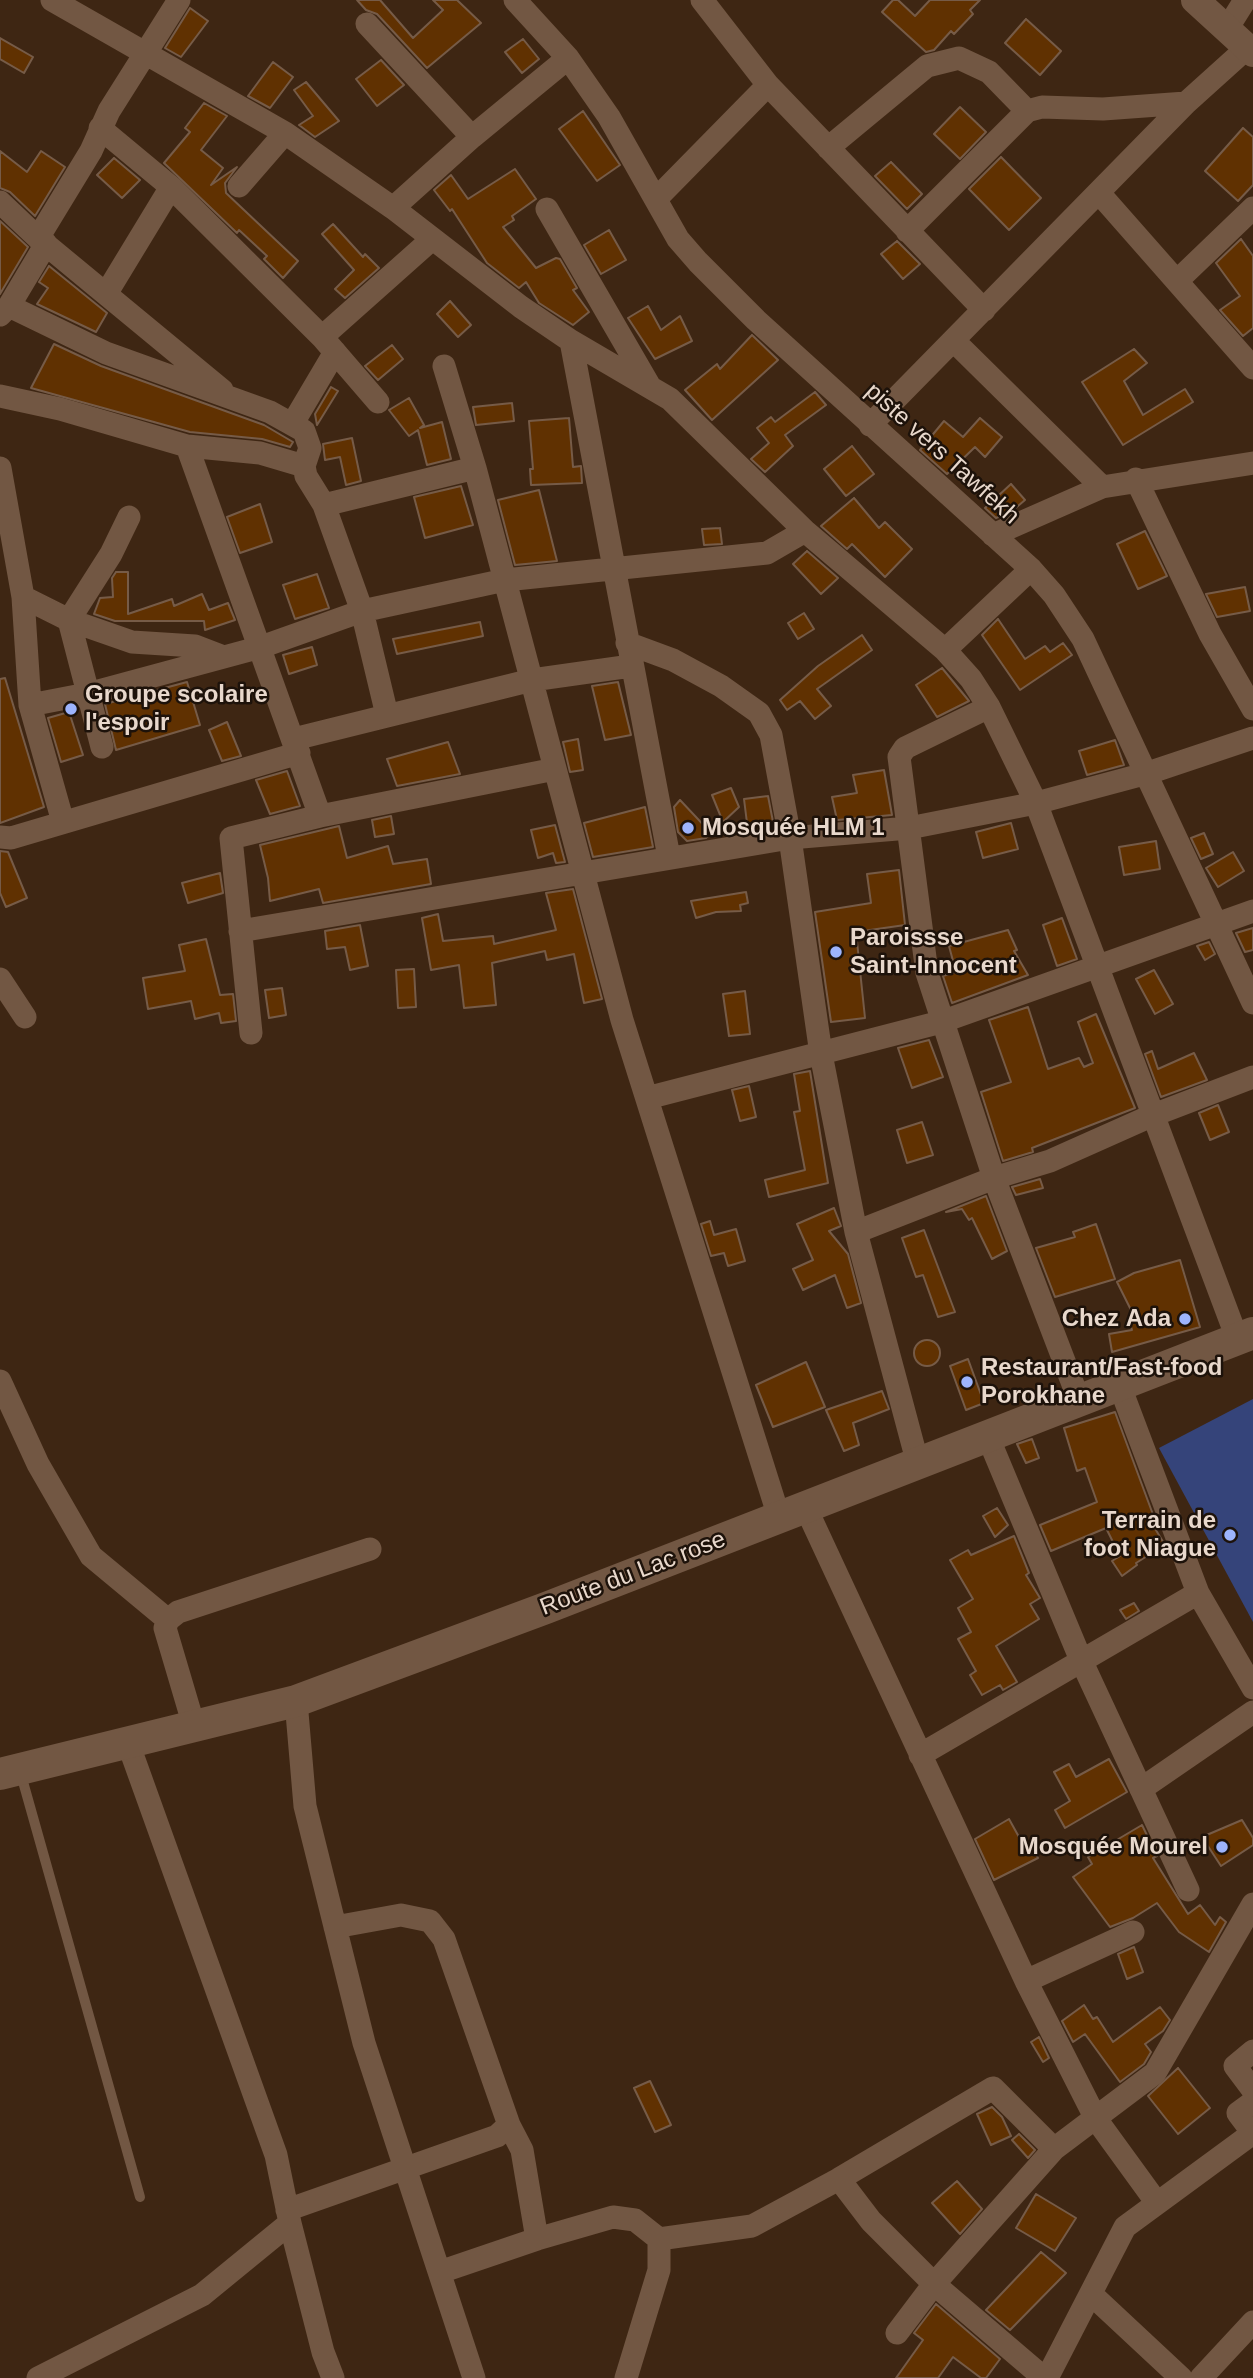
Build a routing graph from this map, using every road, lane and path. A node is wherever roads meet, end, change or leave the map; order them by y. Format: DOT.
graph roads {
  1 [pos="52,0"];
  2 [pos="179,0"];
  3 [pos="702,0"];
  4 [pos="1195,0"];
  5 [pos="1245,0"];
  6 [pos="519,1"];
  7 [pos="367,24"];
  8 [pos="1243,43"];
  9 [pos="145,52"];
  10 [pos="568,58"];
  11 [pos="768,85"];
  12 [pos="1186,103"];
  13 [pos="1027,111"];
  14 [pos="100,128"];
  15 [pos="285,133"];
  16 [pos="472,137"];
  17 [pos="828,148"];
  18 [pos="239,186"];
  19 [pos="171,187"];
  20 [pos="1098,193"];
  21 [pos="657,198"];
  22 [pos="2,207"];
  23 [pos="393,208"];
  24 [pos="1253,208"];
  25 [pos="547,209"];
  26 [pos="906,231"];
  27 [pos="431,240"];
  28 [pos="42,241"];
  29 [pos="1177,281"];
  30 [pos="106,294"];
  31 [pos="5,310"];
  32 [pos="985,310"];
  33 [pos="571,341"];
  34 [pos="954,341"];
  35 [pos="328,344"];
  36 [pos="444,366"];
  37 [pos="1253,368"];
  38 [pos="649,385"];
  39 [pos="0,396"];
  40 [pos="235,400"];
  41 [pos="378,402"];
  42 [pos="293,423"];
  43 [pos="870,425"];
  44 [pos="187,446"];
  45 [pos="1253,463"];
  46 [pos="304,466"];
  47 [pos="0,468"];
  48 [pos="475,468"];
  49 [pos="1136,480"];
  50 [pos="1102,487"];
  51 [pos="324,505"];
  52 [pos="129,517"];
  53 [pos="805,531"];
  54 [pos="993,535"];
  55 [pos="8,558"];
  56 [pos="1031,569"];
  57 [pos="613,571"];
  58 [pos="505,580"];
  59 [pos="23,597"];
  60 [pos="362,611"];
  61 [pos="69,620"];
  62 [pos="627,643"];
  63 [pos="261,647"];
  64 [pos="945,650"];
  65 [pos="221,656"];
  66 [pos="631,666"];
  67 [pos="532,680"];
  68 [pos="87,694"];
  69 [pos="30,705"];
  70 [pos="989,707"];
  71 [pos="1253,709"];
  72 [pos="387,715"];
  73 [pos="1253,738"];
  74 [pos="296,746"];
  75 [pos="102,747"];
  76 [pos="555,769"];
  77 [pos="1147,773"];
  78 [pos="1035,803"];
  79 [pos="320,816"];
  80 [pos="63,822"];
  81 [pos="909,828"];
  82 [pos="0,837"];
  83 [pos="790,838"];
  84 [pos="669,857"];
  85 [pos="585,874"];
  86 [pos="1253,911"];
  87 [pos="1217,924"];
  88 [pos="240,932"];
  89 [pos="1099,968"];
  90 [pos="0,979"];
  91 [pos="1253,1003"];
  92 [pos="25,1017"];
  93 [pos="940,1022"];
  94 [pos="251,1033"];
  95 [pos="821,1054"];
  96 [pos="1253,1077"];
  97 [pos="647,1098"];
  98 [pos="1151,1116"];
  99 [pos="994,1178"];
  100 [pos="856,1232"];
  101 [pos="1245,1336"];
  102 [pos="0,1381"];
  103 [pos="1119,1384"];
  104 [pos="1079,1400"];
  105 [pos="988,1437"];
  106 [pos="918,1464"];
  107 [pos="792,1512"];
  108 [pos="370,1549"];
  109 [pos="1198,1593"];
  110 [pos="168,1620"];
  111 [pos="1081,1660"];
  112 [pos="1253,1688"];
  113 [pos="296,1701"];
  114 [pos="1253,1713"];
  115 [pos="194,1726"];
  116 [pos="128,1743"];
  117 [pos="920,1755"];
  118 [pos="10,1772"];
  119 [pos="1141,1789"];
  120 [pos="1188,1889"];
  121 [pos="1253,1903"];
  122 [pos="335,1927"];
  123 [pos="1133,1931"];
  124 [pos="1026,1981"];
  125 [pos="1253,2051"];
  126 [pos="1253,2090"];
  127 [pos="1253,2102"];
  128 [pos="1096,2119"];
  129 [pos="509,2125"];
  130 [pos="1253,2133"];
  131 [pos="1054,2149"];
  132 [pos="406,2169"];
  133 [pos="839,2179"];
  134 [pos="139,2197"];
  135 [pos="1157,2203"];
  136 [pos="288,2217"];
  137 [pos="537,2239"];
  138 [pos="659,2239"];
  139 [pos="440,2272"];
  140 [pos="934,2284"];
  141 [pos="1091,2294"];
  142 [pos="1253,2322"];
  143 [pos="897,2333"];
  144 [pos="73,2368"];
  145 [pos="38,2378"];
  146 [pos="333,2378"];
  147 [pos="474,2378"];
  148 [pos="626,2378"];
  149 [pos="1046,2378"];
  150 [pos="1181,2378"];
  151 [pos="1201,2378"];
  1 -- 9 [label="street"];
  2 -- 9 [label="street"];
  3 -- 11 [label="street"];
  4 -- 8 [label="street"];
  5 -- 8 [label="street"];
  6 -- 10 [label="street, piste vers Tawfekh"];
  7 -- 16 [label="street"];
  8 -- 12 [label="street"];
  9 -- 14 [label="street"];
  9 -- 15 [label="street"];
  10 -- 16 [label="street"];
  10 -- 21 [label="street, piste vers Tawfekh"];
  11 -- 17 [label="street"];
  11 -- 21 [label="street"];
  12 -- 13 [label="street"];
  12 -- 20 [label="street"];
  13 -- 17 [label="street"];
  13 -- 26 [label="street"];
  14 -- 19 [label="street"];
  14 -- 28 [label="street"];
  15 -- 18 [label="street"];
  15 -- 23 [label="street"];
  16 -- 23 [label="street"];
  17 -- 26 [label="street"];
  19 -- 30 [label="street"];
  19 -- 35 [label="street"];
  20 -- 29 [label="street"];
  20 -- 32 [label="street"];
  21 -- 43 [label="street, piste vers Tawfekh"];
  22 -- 28 [label="street"];
  23 -- 27 [label="street"];
  24 -- 29 [label="street"];
  25 -- 38 [label="street"];
  26 -- 32 [label="street"];
  27 -- 33 [label="street"];
  27 -- 35 [label="street"];
  28 -- 30 [label="street"];
  28 -- 31 [label="street"];
  29 -- 37 [label="street"];
  30 -- 40 [label="street"];
  31 -- 40 [label="street"];
  32 -- 34 [label="street"];
  33 -- 38 [label="street"];
  33 -- 57 [label="street"];
  34 -- 43 [label="street"];
  34 -- 50 [label="street"];
  35 -- 41 [label="street"];
  35 -- 42 [label="street"];
  36 -- 48 [label="street"];
  38 -- 53 [label="street"];
  39 -- 44 [label="street"];
  40 -- 42 [label="street"];
  42 -- 46 [label="street"];
  43 -- 54 [label="street, piste vers Tawfekh"];
  44 -- 46 [label="street"];
  44 -- 63 [label="street"];
  45 -- 49 [label="street"];
  46 -- 51 [label="street"];
  47 -- 55 [label="street"];
  48 -- 51 [label="street"];
  48 -- 58 [label="street"];
  49 -- 50 [label="street"];
  49 -- 71 [label="street"];
  50 -- 54 [label="street"];
  51 -- 60 [label="street"];
  52 -- 61 [label="street"];
  53 -- 57 [label="street"];
  53 -- 64 [label="street"];
  54 -- 56 [label="street, piste vers Tawfekh"];
  55 -- 59 [label="street"];
  56 -- 64 [label="street"];
  56 -- 77 [label="street, piste vers Tawfekh"];
  57 -- 58 [label="street"];
  57 -- 62 [label="street"];
  58 -- 60 [label="street"];
  58 -- 67 [label="street"];
  59 -- 61 [label="street"];
  59 -- 69 [label="street"];
  60 -- 63 [label="street"];
  60 -- 72 [label="street"];
  61 -- 65 [label="street"];
  61 -- 68 [label="street"];
  62 -- 66 [label="street"];
  62 -- 83 [label="street"];
  63 -- 65 [label="street"];
  63 -- 74 [label="street"];
  64 -- 70 [label="street"];
  65 -- 68 [label="street"];
  66 -- 67 [label="street"];
  66 -- 84 [label="street"];
  67 -- 72 [label="street"];
  67 -- 76 [label="street"];
  68 -- 69 [label="street"];
  68 -- 75 [label="street"];
  69 -- 80 [label="street"];
  70 -- 78 [label="street"];
  70 -- 81 [label="street"];
  72 -- 74 [label="street"];
  73 -- 77 [label="street"];
  74 -- 79 [label="street"];
  74 -- 80 [label="street"];
  76 -- 79 [label="street"];
  76 -- 85 [label="street"];
  77 -- 78 [label="street"];
  77 -- 87 [label="street, piste vers Tawfekh"];
  78 -- 81 [label="street"];
  78 -- 89 [label="street"];
  79 -- 88 [label="street"];
  80 -- 82 [label="street"];
  81 -- 83 [label="street"];
  81 -- 93 [label="street"];
  83 -- 84 [label="street"];
  83 -- 95 [label="street"];
  84 -- 85 [label="street"];
  85 -- 88 [label="street"];
  85 -- 97 [label="street"];
  86 -- 87 [label="street"];
  87 -- 89 [label="street"];
  87 -- 91 [label="street, piste vers Tawfekh"];
  88 -- 94 [label="street"];
  89 -- 93 [label="street"];
  89 -- 98 [label="street"];
  90 -- 92 [label="street"];
  93 -- 95 [label="street"];
  93 -- 99 [label="street"];
  95 -- 97 [label="street"];
  95 -- 100 [label="street"];
  96 -- 98 [label="street"];
  97 -- 107 [label="street"];
  98 -- 99 [label="street"];
  98 -- 101 [label="street"];
  99 -- 100 [label="street"];
  99 -- 104 [label="street"];
  100 -- 106 [label="street"];
  101 -- 103 [label="main road, Route du Lac rose"];
  102 -- 110 [label="street"];
  103 -- 104 [label="main road, Route du Lac rose"];
  103 -- 109 [label="street"];
  104 -- 105 [label="main road, Route du Lac rose"];
  105 -- 106 [label="main road, Route du Lac rose"];
  105 -- 111 [label="street"];
  106 -- 107 [label="main road, Route du Lac rose"];
  107 -- 113 [label="main road, Route du Lac rose"];
  107 -- 117 [label="street"];
  108 -- 110 [label="street"];
  109 -- 111 [label="street"];
  109 -- 112 [label="street"];
  110 -- 115 [label="street"];
  111 -- 117 [label="street"];
  111 -- 119 [label="street"];
  113 -- 115 [label="main road, Route du Lac rose"];
  113 -- 122 [label="street"];
  114 -- 119 [label="street"];
  115 -- 116 [label="main road, Route du Lac rose"];
  116 -- 118 [label="main road, Route du Lac rose"];
  116 -- 136 [label="street"];
  117 -- 124 [label="street"];
  118 -- 134 [label="lane"];
  119 -- 120 [label="street"];
  121 -- 128 [label="street"];
  122 -- 129 [label="street"];
  122 -- 132 [label="street"];
  123 -- 124 [label="street"];
  124 -- 128 [label="street"];
  125 -- 126 [label="street"];
  127 -- 130 [label="street"];
  128 -- 131 [label="street"];
  128 -- 135 [label="street"];
  129 -- 132 [label="street"];
  129 -- 137 [label="street"];
  130 -- 135 [label="street"];
  131 -- 133 [label="street"];
  131 -- 140 [label="street"];
  132 -- 136 [label="street"];
  132 -- 139 [label="street"];
  133 -- 138 [label="street"];
  133 -- 140 [label="street"];
  135 -- 141 [label="street"];
  136 -- 144 [label="street"];
  136 -- 146 [label="street"];
  137 -- 138 [label="street"];
  137 -- 139 [label="street"];
  138 -- 148 [label="street"];
  139 -- 147 [label="street"];
  140 -- 143 [label="street"];
  140 -- 149 [label="street"];
  141 -- 149 [label="street"];
  141 -- 150 [label="street"];
  142 -- 151 [label="street"];
  144 -- 145 [label="street"];
}
